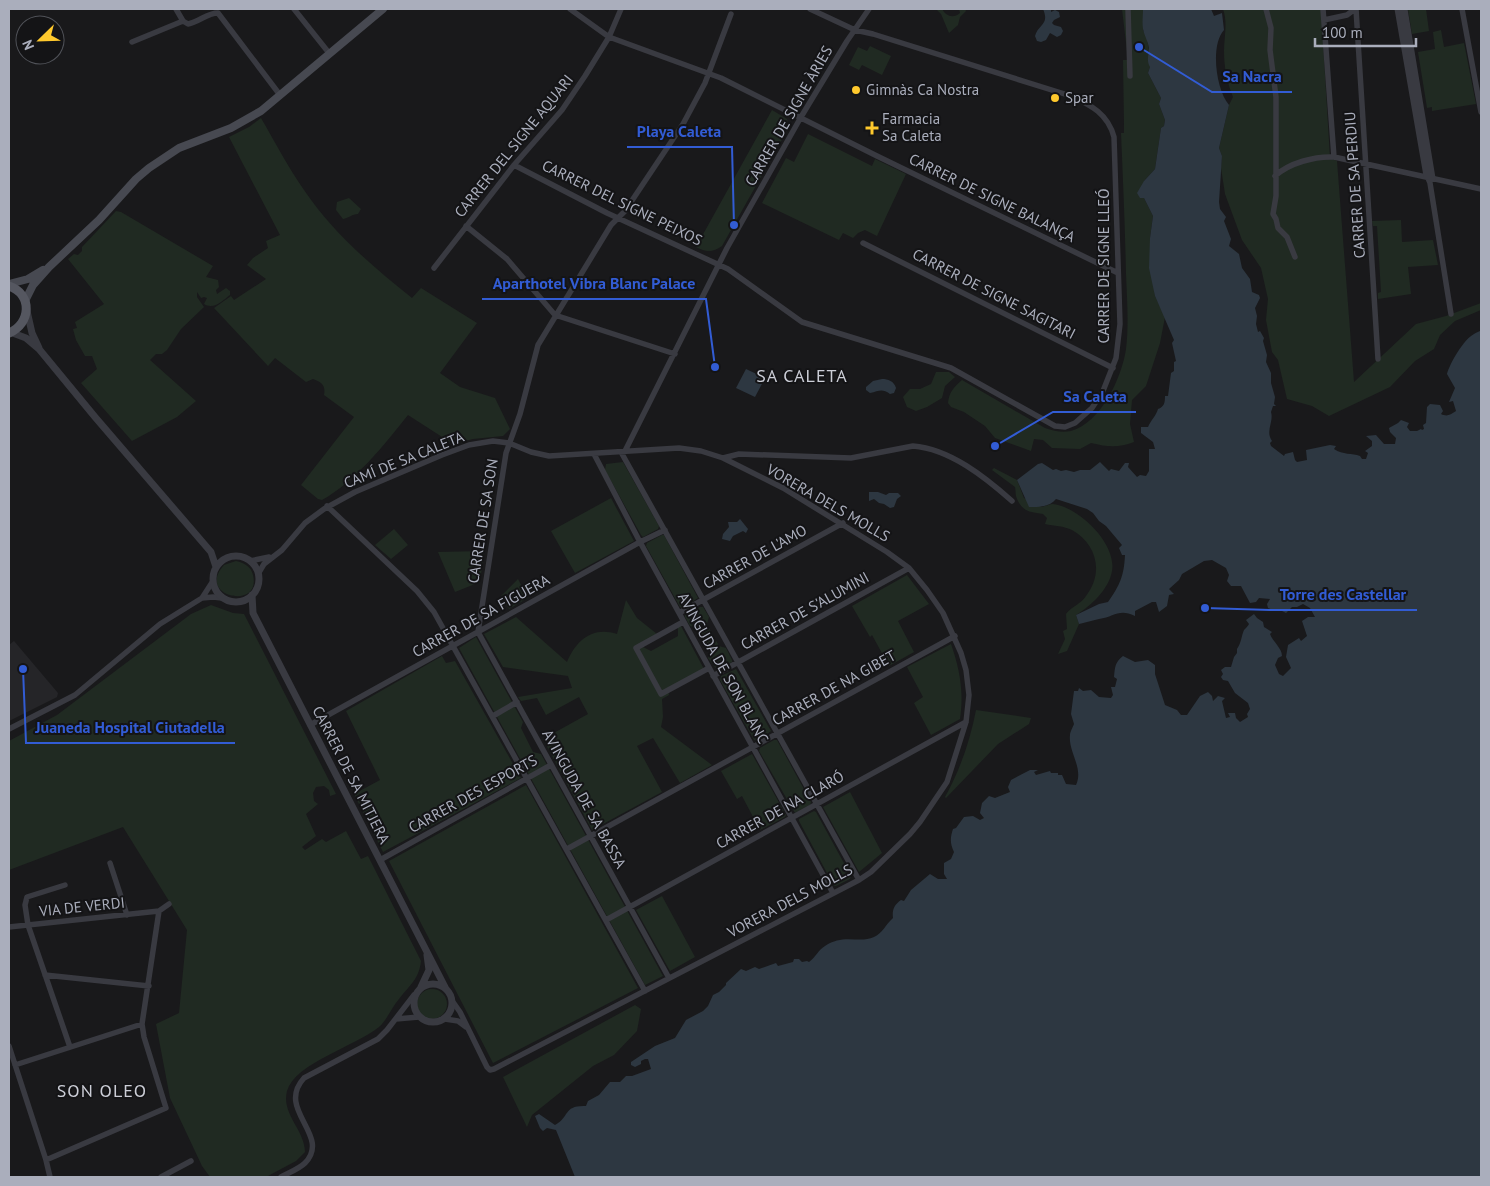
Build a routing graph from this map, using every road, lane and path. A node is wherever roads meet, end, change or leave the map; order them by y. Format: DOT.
graph roads {
  1 [pos="176,9"];
  2 [pos="294,9"];
  3 [pos="383,9"];
  4 [pos="570,9"];
  5 [pos="621,9"];
  6 [pos="810,9"];
  7 [pos="869,9"];
  8 [pos="1128,9"];
  9 [pos="1266,9"];
  10 [pos="1323,9"];
  11 [pos="1355,9"];
  12 [pos="1398,9"];
  13 [pos="1404,9"];
  14 [pos="1462,9"];
  15 [pos="731,14"];
  16 [pos="1324,20"];
  17 [pos="183,21"];
  18 [pos="855,30"];
  19 [pos="609,37"];
  20 [pos="132,42"];
  21 [pos="329,53"];
  22 [pos="709,73"];
  23 [pos="1130,76"];
  24 [pos="280,95"];
  25 [pos="1481,112"];
  26 [pos="801,117"];
  27 [pos="1334,157"];
  28 [pos="1366,163"];
  29 [pos="514,165"];
  30 [pos="1275,165"];
  31 [pos="1283,168"];
  32 [pos="1275,176"];
  33 [pos="1430,179"];
  34 [pos="1481,189"];
  35 [pos="619,218"];
  36 [pos="466,226"];
  37 [pos="863,243"];
  38 [pos="1294,256"];
  39 [pos="720,264"];
  40 [pos="49,267"];
  41 [pos="434,268"];
  42 [pos="1118,273"];
  43 [pos="9,285"];
  44 [pos="25,301"];
  45 [pos="27,311"];
  46 [pos="1451,314"];
  47 [pos="555,315"];
  48 [pos="10,332"];
  49 [pos="39,349"];
  50 [pos="676,354"];
  51 [pos="1378,359"];
  52 [pos="1113,368"];
  53 [pos="509,443"];
  54 [pos="623,451"];
  55 [pos="594,454"];
  56 [pos="723,458"];
  57 [pos="1012,501"];
  58 [pos="327,506"];
  59 [pos="842,523"];
  60 [pos="665,530"];
  61 [pos="640,542"];
  62 [pos="212,552"];
  63 [pos="227,557"];
  64 [pos="271,557"];
  65 [pos="250,561"];
  66 [pos="216,567"];
  67 [pos="909,568"];
  68 [pos="258,574"];
  69 [pos="213,581"];
  70 [pos="252,595"];
  71 [pos="202,598"];
  72 [pos="222,598"];
  73 [pos="704,600"];
  74 [pos="237,602"];
  75 [pos="253,613"];
  76 [pos="679,614"];
  77 [pos="683,622"];
  78 [pos="478,632"];
  79 [pos="955,636"];
  80 [pos="453,645"];
  81 [pos="738,662"];
  82 [pos="709,668"];
  83 [pos="714,676"];
  84 [pos="517,702"];
  85 [pos="493,716"];
  86 [pos="966,722"];
  87 [pos="310,725"];
  88 [pos="9,729"];
  89 [pos="778,733"];
  90 [pos="753,747"];
  91 [pos="552,765"];
  92 [pos="528,778"];
  93 [pos="818,804"];
  94 [pos="792,818"];
  95 [pos="590,836"];
  96 [pos="567,849"];
  97 [pos="380,860"];
  98 [pos="110,863"];
  99 [pos="860,880"];
  100 [pos="65,885"];
  101 [pos="833,893"];
  102 [pos="169,904"];
  103 [pos="630,908"];
  104 [pos="158,911"];
  105 [pos="128,915"];
  106 [pos="606,920"];
  107 [pos="28,925"];
  108 [pos="9,927"];
  109 [pos="426,949"];
  110 [pos="45,975"];
  111 [pos="669,978"];
  112 [pos="148,986"];
  113 [pos="421,987"];
  114 [pos="446,989"];
  115 [pos="645,990"];
  116 [pos="414,995"];
  117 [pos="453,1002"];
  118 [pos="419,1017"];
  119 [pos="396,1019"];
  120 [pos="445,1019"];
  121 [pos="142,1024"];
  122 [pos="466,1028"];
  123 [pos="9,1046"];
  124 [pos="70,1047"];
  125 [pos="15,1064"];
  126 [pos="46,1160"];
  127 [pos="191,1161"];
  128 [pos="50,1177"];
  129 [pos="161,1177"];
  130 [pos="281,1177"];
  1 -- 17 [label="street"];
  2 -- 21 [label="street"];
  3 -- 21 [label="main road"];
  4 -- 19 [label="street, CARRER DE SIGNE BALANÇA"];
  5 -- 19 [label="street, CARRER DEL SIGNE AQUARI"];
  6 -- 18 [label="street, CARRER DE SIGNE LLEÓ"];
  7 -- 18 [label="street, CARRER DE SIGNE ÀRIES"];
  8 -- 23 [label="street"];
  9 -- 30 [label="street"];
  10 -- 16 [label="street"];
  11 -- 16 [label="street"];
  11 -- 28 [label="street, CARRER DE SA PERDIU"];
  12 -- 33 [label="street"];
  13 -- 33 [label="street"];
  14 -- 25 [label="street"];
  15 -- 22 [label="street, CARRER DE SA SON"];
  16 -- 27 [label="street"];
  17 -- 20 [label="street"];
  17 -- 24 [label="street"];
  18 -- 26 [label="street, CARRER DE SIGNE ÀRIES"];
  18 -- 42 [label="street, CARRER DE SIGNE LLEÓ"];
  19 -- 22 [label="street, CARRER DE SIGNE BALANÇA"];
  19 -- 29 [label="street, CARRER DEL SIGNE AQUARI"];
  21 -- 24 [label="main road"];
  22 -- 26 [label="street, CARRER DE SIGNE BALANÇA"];
  22 -- 35 [label="street, CARRER DE SA SON"];
  24 -- 40 [label="main road"];
  26 -- 39 [label="street, CARRER DE SIGNE ÀRIES"];
  26 -- 42 [label="street, CARRER DE SIGNE BALANÇA"];
  27 -- 28 [label="street"];
  27 -- 31 [label="street"];
  28 -- 33 [label="street"];
  28 -- 51 [label="street, CARRER DE SA PERDIU"];
  29 -- 35 [label="street, CARRER DEL SIGNE PEIXOS"];
  29 -- 36 [label="street, CARRER DEL SIGNE AQUARI"];
  30 -- 31 [label="street"];
  30 -- 32 [label="street"];
  31 -- 32 [label="street"];
  32 -- 38 [label="street"];
  33 -- 34 [label="street"];
  33 -- 46 [label="street"];
  35 -- 39 [label="street, CARRER DEL SIGNE PEIXOS"];
  35 -- 47 [label="street, CARRER DE SA SON"];
  36 -- 41 [label="street, CARRER DEL SIGNE AQUARI"];
  36 -- 47 [label="street"];
  37 -- 52 [label="street, CARRER DE SIGNE SAGITARI"];
  39 -- 50 [label="street, CARRER DE SIGNE ÀRIES"];
  39 -- 52 [label="street, CARRER DE SIGNE LLEÓ"];
  40 -- 43 [label="main road"];
  40 -- 44 [label="main road"];
  42 -- 52 [label="street, CARRER DE SIGNE LLEÓ"];
  43 -- 44 [label="main road"];
  44 -- 45 [label="main road"];
  45 -- 48 [label="main road"];
  45 -- 49 [label="street"];
  47 -- 50 [label="street"];
  47 -- 53 [label="street, CARRER DE SA SON"];
  48 -- 49 [label="street"];
  49 -- 62 [label="street"];
  50 -- 54 [label="street, CARRER DE SIGNE ÀRIES"];
  53 -- 55 [label="street, CAMÍ DE SA CALETA"];
  53 -- 58 [label="street, CAMÍ DE SA CALETA"];
  53 -- 78 [label="street, CARRER DE SA SON"];
  54 -- 55 [label="street, CAMÍ DE SA CALETA"];
  54 -- 56 [label="street, VORERA DELS MOLLS"];
  54 -- 60 [label="street, AVINGUDA DE SON BLANC"];
  55 -- 61 [label="street, AVINGUDA DE SON BLANC"];
  56 -- 57 [label="street"];
  56 -- 59 [label="street, VORERA DELS MOLLS"];
  58 -- 64 [label="street, CAMÍ DE SA CALETA"];
  58 -- 80 [label="street"];
  59 -- 67 [label="street, VORERA DELS MOLLS"];
  59 -- 73 [label="street, CARRER DE L'AMO"];
  60 -- 61 [label="street, CARRER DE SA FIGUERA"];
  60 -- 73 [label="street, AVINGUDA DE SON BLANC"];
  61 -- 76 [label="street, AVINGUDA DE SON BLANC"];
  61 -- 78 [label="street, CARRER DE SA FIGUERA"];
  62 -- 63 [label="street"];
  62 -- 66 [label="street"];
  63 -- 65 [label="street"];
  63 -- 66 [label="street"];
  64 -- 65 [label="street, CAMÍ DE SA CALETA"];
  64 -- 68 [label="street, CAMÍ DE SA CALETA"];
  65 -- 68 [label="street"];
  66 -- 69 [label="street"];
  67 -- 79 [label="street, VORERA DELS MOLLS"];
  67 -- 81 [label="street, CARRER DE S'ALUMINI"];
  68 -- 70 [label="street"];
  69 -- 71 [label="street"];
  69 -- 72 [label="street"];
  70 -- 74 [label="street"];
  70 -- 75 [label="street, CARRER DE SA MITJERA"];
  71 -- 72 [label="street"];
  71 -- 88 [label="street"];
  72 -- 74 [label="street"];
  73 -- 76 [label="street, CARRER DE L'AMO"];
  73 -- 81 [label="street, AVINGUDA DE SON BLANC"];
  74 -- 75 [label="street, CARRER DE SA MITJERA"];
  75 -- 87 [label="street, CARRER DE SA MITJERA"];
  76 -- 77 [label="street, AVINGUDA DE SON BLANC"];
  77 -- 82 [label="street, AVINGUDA DE SON BLANC"];
  77 -- 82 [label="street"];
  78 -- 80 [label="street, CARRER DE SA FIGUERA"];
  78 -- 84 [label="street, AVINGUDA DE SA BASSA"];
  79 -- 86 [label="street, VORERA DELS MOLLS"];
  79 -- 89 [label="street, CARRER DE NA GIBET"];
  80 -- 85 [label="street"];
  80 -- 87 [label="street, CARRER DE SA FIGUERA"];
  81 -- 83 [label="street, CARRER DE S'ALUMINI"];
  81 -- 89 [label="street, AVINGUDA DE SON BLANC"];
  82 -- 83 [label="street, AVINGUDA DE SON BLANC"];
  83 -- 90 [label="street, AVINGUDA DE SON BLANC"];
  84 -- 85 [label="street"];
  84 -- 91 [label="street, AVINGUDA DE SA BASSA"];
  85 -- 92 [label="street"];
  86 -- 93 [label="street, CARRER DE NA CLARÓ"];
  86 -- 99 [label="street, VORERA DELS MOLLS"];
  87 -- 97 [label="street, CARRER DE SA MITJERA"];
  89 -- 90 [label="street, CARRER DE NA GIBET"];
  89 -- 93 [label="street, AVINGUDA DE SON BLANC"];
  90 -- 94 [label="street, AVINGUDA DE SON BLANC"];
  90 -- 95 [label="street, CARRER DE NA GIBET"];
  91 -- 92 [label="street, CARRER DES ESPORTS"];
  91 -- 95 [label="street, AVINGUDA DE SA BASSA"];
  92 -- 96 [label="street"];
  92 -- 97 [label="street, CARRER DES ESPORTS"];
  93 -- 94 [label="street, CARRER DE NA CLARÓ"];
  93 -- 99 [label="street, AVINGUDA DE SON BLANC"];
  94 -- 101 [label="street, AVINGUDA DE SON BLANC"];
  94 -- 103 [label="street, CARRER DE NA CLARÓ"];
  95 -- 96 [label="street, CARRER DE NA GIBET"];
  95 -- 103 [label="street, AVINGUDA DE SA BASSA"];
  96 -- 106 [label="street"];
  97 -- 109 [label="street, CARRER DE SA MITJERA"];
  98 -- 105 [label="street"];
  99 -- 101 [label="street, VORERA DELS MOLLS"];
  100 -- 107 [label="street"];
  101 -- 111 [label="street, VORERA DELS MOLLS"];
  102 -- 104 [label="street"];
  103 -- 106 [label="street, CARRER DE NA CLARÓ"];
  103 -- 111 [label="street, AVINGUDA DE SA BASSA"];
  104 -- 105 [label="street, VIA DE VERDI"];
  104 -- 112 [label="street"];
  105 -- 107 [label="street, VIA DE VERDI"];
  106 -- 115 [label="street"];
  107 -- 108 [label="street, VIA DE VERDI"];
  107 -- 110 [label="street"];
  109 -- 113 [label="street, CARRER DE SA MITJERA"];
  109 -- 114 [label="street, CARRER DE SA MITJERA"];
  110 -- 112 [label="street"];
  110 -- 124 [label="street"];
  111 -- 115 [label="street, VORERA DELS MOLLS"];
  112 -- 121 [label="street"];
  113 -- 114 [label="street"];
  113 -- 116 [label="street"];
  114 -- 117 [label="street"];
  115 -- 122 [label="street, VORERA DELS MOLLS"];
  116 -- 118 [label="street"];
  116 -- 119 [label="street"];
  117 -- 120 [label="street"];
  117 -- 122 [label="street"];
  118 -- 119 [label="street"];
  118 -- 120 [label="street"];
  119 -- 130 [label="street"];
  120 -- 122 [label="street"];
  121 -- 124 [label="street"];
  121 -- 126 [label="street"];
  123 -- 125 [label="street"];
  124 -- 125 [label="street"];
  125 -- 126 [label="street"];
  126 -- 128 [label="street"];
  127 -- 129 [label="street"];
}
